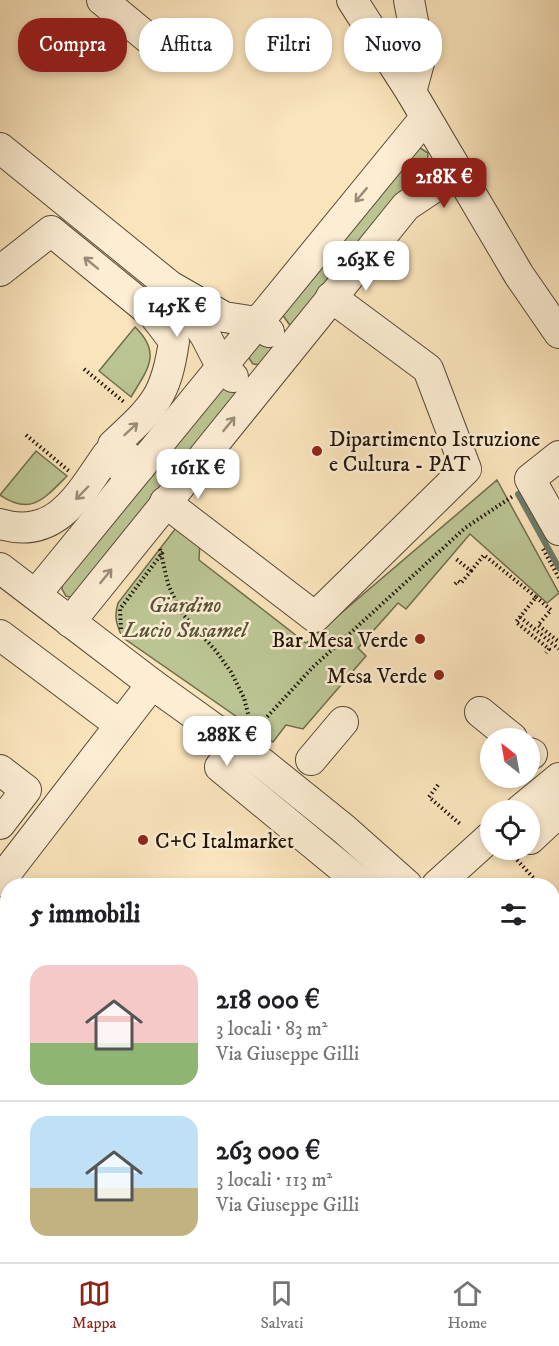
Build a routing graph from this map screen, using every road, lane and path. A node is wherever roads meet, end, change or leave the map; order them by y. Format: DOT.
graph roads {
  1 [pos="102,0"];
  2 [pos="352,0"];
  3 [pos="409,0"];
  4 [pos="139,31"];
  5 [pos="418,105"];
  6 [pos="0,148"];
  7 [pos="457,172"];
  8 [pos="0,271"];
  9 [pos="170,286"];
  10 [pos="332,297"];
  11 [pos="257,322"];
  12 [pos="559,333"];
  13 [pos="290,348"];
  14 [pos="221,366"];
  15 [pos="84,369"];
  16 [pos="253,394"];
  17 [pos="130,406"];
  18 [pos="26,435"];
  19 [pos="559,456"];
  20 [pos="136,472"];
  21 [pos="76,477"];
  22 [pos="507,498"];
  23 [pos="165,502"];
  24 [pos="0,524"];
  25 [pos="559,530"];
  26 [pos="456,559"];
  27 [pos="0,567"];
  28 [pos="471,571"];
  29 [pos="455,584"];
  30 [pos="36,594"];
  31 [pos="536,597"];
  32 [pos="520,617"];
  33 [pos="70,622"];
  34 [pos="0,634"];
  35 [pos="124,635"];
  36 [pos="559,642"];
  37 [pos="559,649"];
  38 [pos="546,653"];
  39 [pos="152,684"];
  40 [pos="480,712"];
  41 [pos="343,722"];
  42 [pos="120,725"];
  43 [pos="500,728"];
  44 [pos="311,760"];
  45 [pos="220,767"];
  46 [pos="0,770"];
  47 [pos="559,779"];
  48 [pos="438,785"];
  49 [pos="533,800"];
  50 [pos="559,812"];
  51 [pos="0,824"];
  52 [pos="460,824"];
  53 [pos="540,824"];
  54 [pos="481,860"];
  55 [pos="523,860"];
  56 [pos="2,878"];
  57 [pos="355,878"];
  58 [pos="386,878"];
  59 [pos="449,878"];
  60 [pos="535,878"];
  1 -- 4 [label="street"];
  2 -- 5 [label="street"];
  3 -- 5 [label="street"];
  5 -- 7 [label="street"];
  5 -- 11 [label="street, one-way"];
  6 -- 9 [label="street"];
  7 -- 10 [label="street"];
  7 -- 12 [label="street"];
  20 -- 8 [label="street, one-way"];
  9 -- 11 [label="street"];
  9 -- 14 [label="street"];
  10 -- 13 [label="street"];
  10 -- 23 [label="street"];
  11 -- 13 [label="street"];
  11 -- 14 [label="street"];
  13 -- 16 [label="street"];
  14 -- 16 [label="street"];
  14 -- 20 [label="street"];
  15 -- 17 [label="path"];
  23 -- 16 [label="street, one-way"];
  18 -- 21 [label="path"];
  19 -- 25 [label="street"];
  20 -- 24 [label="street, one-way"];
  20 -- 30 [label="street"];
  22 -- 35 [label="path"];
  33 -- 23 [label="street, one-way"];
  26 -- 28 [label="path"];
  27 -- 30 [label="street"];
  28 -- 29 [label="path"];
  28 -- 31 [label="path"];
  30 -- 33 [label="street"];
  31 -- 32 [label="path"];
  31 -- 36 [label="path"];
  32 -- 37 [label="path"];
  32 -- 38 [label="path"];
  33 -- 39 [label="street"];
  34 -- 42 [label="street"];
  39 -- 42 [label="street"];
  39 -- 58 [label="street"];
  40 -- 43 [label="street"];
  41 -- 44 [label="street"];
  42 -- 56 [label="street"];
  45 -- 57 [label="street"];
  46 -- 51 [label="street"];
  47 -- 49 [label="street"];
  48 -- 52 [label="path"];
  50 -- 53 [label="street"];
  54 -- 59 [label="street"];
  55 -- 60 [label="path"];
}
